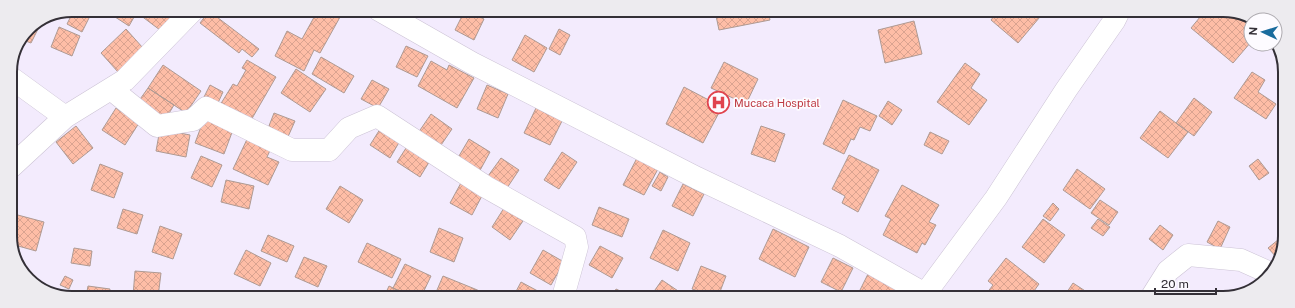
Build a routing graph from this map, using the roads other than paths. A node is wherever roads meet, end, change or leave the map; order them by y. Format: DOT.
graph roads {
  1 [pos="187,17"];
  2 [pos="391,17"];
  3 [pos="1116,17"];
  4 [pos="17,82"];
  5 [pos="111,89"];
  6 [pos="65,118"];
  7 [pos="17,161"];
  8 [pos="1265,271"];
  9 [pos="565,291"];
  10 [pos="919,291"];
  11 [pos="931,291"];
  12 [pos="1155,291"];
  1 -- 5 [label="street"];
  2 -- 10 [label="street"];
  3 -- 11 [label="street"];
  4 -- 6 [label="street"];
  5 -- 6 [label="street"];
  5 -- 9 [label="street"];
  6 -- 7 [label="street"];
  8 -- 12 [label="street"];
}
